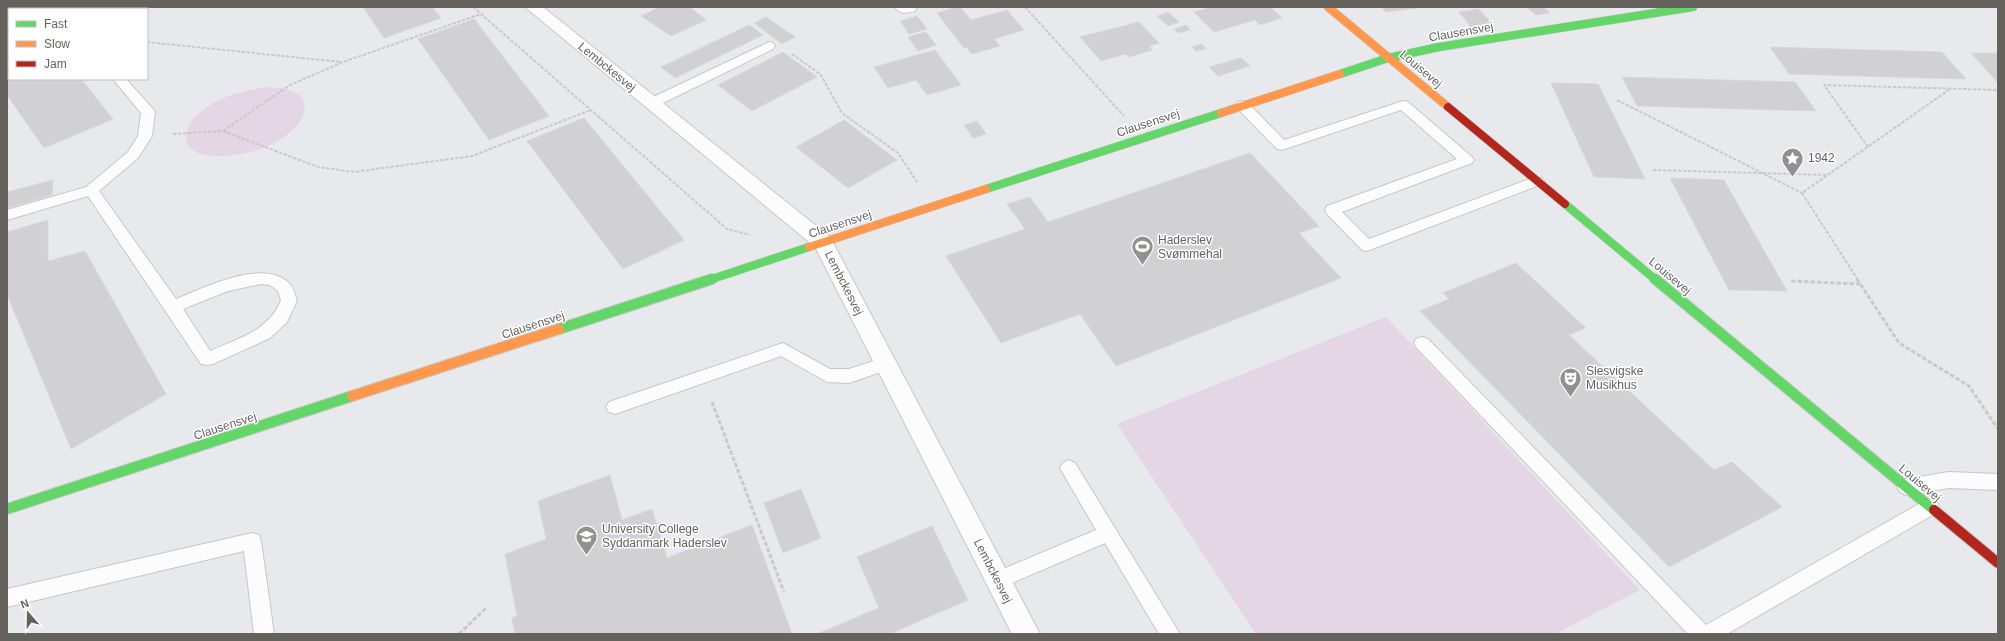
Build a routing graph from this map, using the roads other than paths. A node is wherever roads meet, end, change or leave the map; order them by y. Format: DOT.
graph roads {
  1 [pos="533,7"];
  2 [pos="903,7"];
  3 [pos="909,7"];
  4 [pos="1328,7"];
  5 [pos="1693,7"];
  6 [pos="769,46"];
  7 [pos="1388,58"];
  8 [pos="120,80"];
  9 [pos="652,103"];
  10 [pos="1242,105"];
  11 [pos="1537,181"];
  12 [pos="91,190"];
  13 [pos="7,215"];
  14 [pos="823,242"];
  15 [pos="173,307"];
  16 [pos="1422,343"];
  17 [pos="886,363"];
  18 [pos="615,407"];
  19 [pos="1069,468"];
  20 [pos="1998,482"];
  21 [pos="1906,487"];
  22 [pos="1930,507"];
  23 [pos="7,509"];
  24 [pos="1109,533"];
  25 [pos="1998,563"];
  26 [pos="998,580"];
  27 [pos="7,598"];
  28 [pos="264,634"];
  29 [pos="1026,634"];
  30 [pos="1170,634"];
  31 [pos="1701,634"];
  32 [pos="1708,634"];
  1 -- 9 [label="street, Lembckesvej"];
  2 -- 3 [label="street"];
  4 -- 7 [label="street, Louisevej"];
  5 -- 7 [label="street, Clausensvej"];
  6 -- 9 [label="lane"];
  7 -- 10 [label="street, Clausensvej"];
  7 -- 11 [label="street, Louisevej"];
  8 -- 12 [label="lane"];
  9 -- 14 [label="street, Lembckesvej"];
  10 -- 11 [label="lane"];
  10 -- 14 [label="street, Clausensvej"];
  11 -- 21 [label="street, Louisevej"];
  12 -- 13 [label="lane"];
  12 -- 15 [label="lane"];
  14 -- 17 [label="street, Lembckesvej"];
  14 -- 23 [label="street, Clausensvej"];
  15 -- 15 [label="lane"];
  16 -- 31 [label="lane"];
  17 -- 18 [label="lane"];
  17 -- 26 [label="street, Lembckesvej"];
  19 -- 24 [label="lane"];
  20 -- 21 [label="lane"];
  21 -- 22 [label="street, Louisevej"];
  22 -- 25 [label="street, Louisevej"];
  22 -- 32 [label="lane"];
  24 -- 26 [label="lane"];
  24 -- 30 [label="lane"];
  26 -- 29 [label="street, Lembckesvej"];
  27 -- 28 [label="lane"];
}
